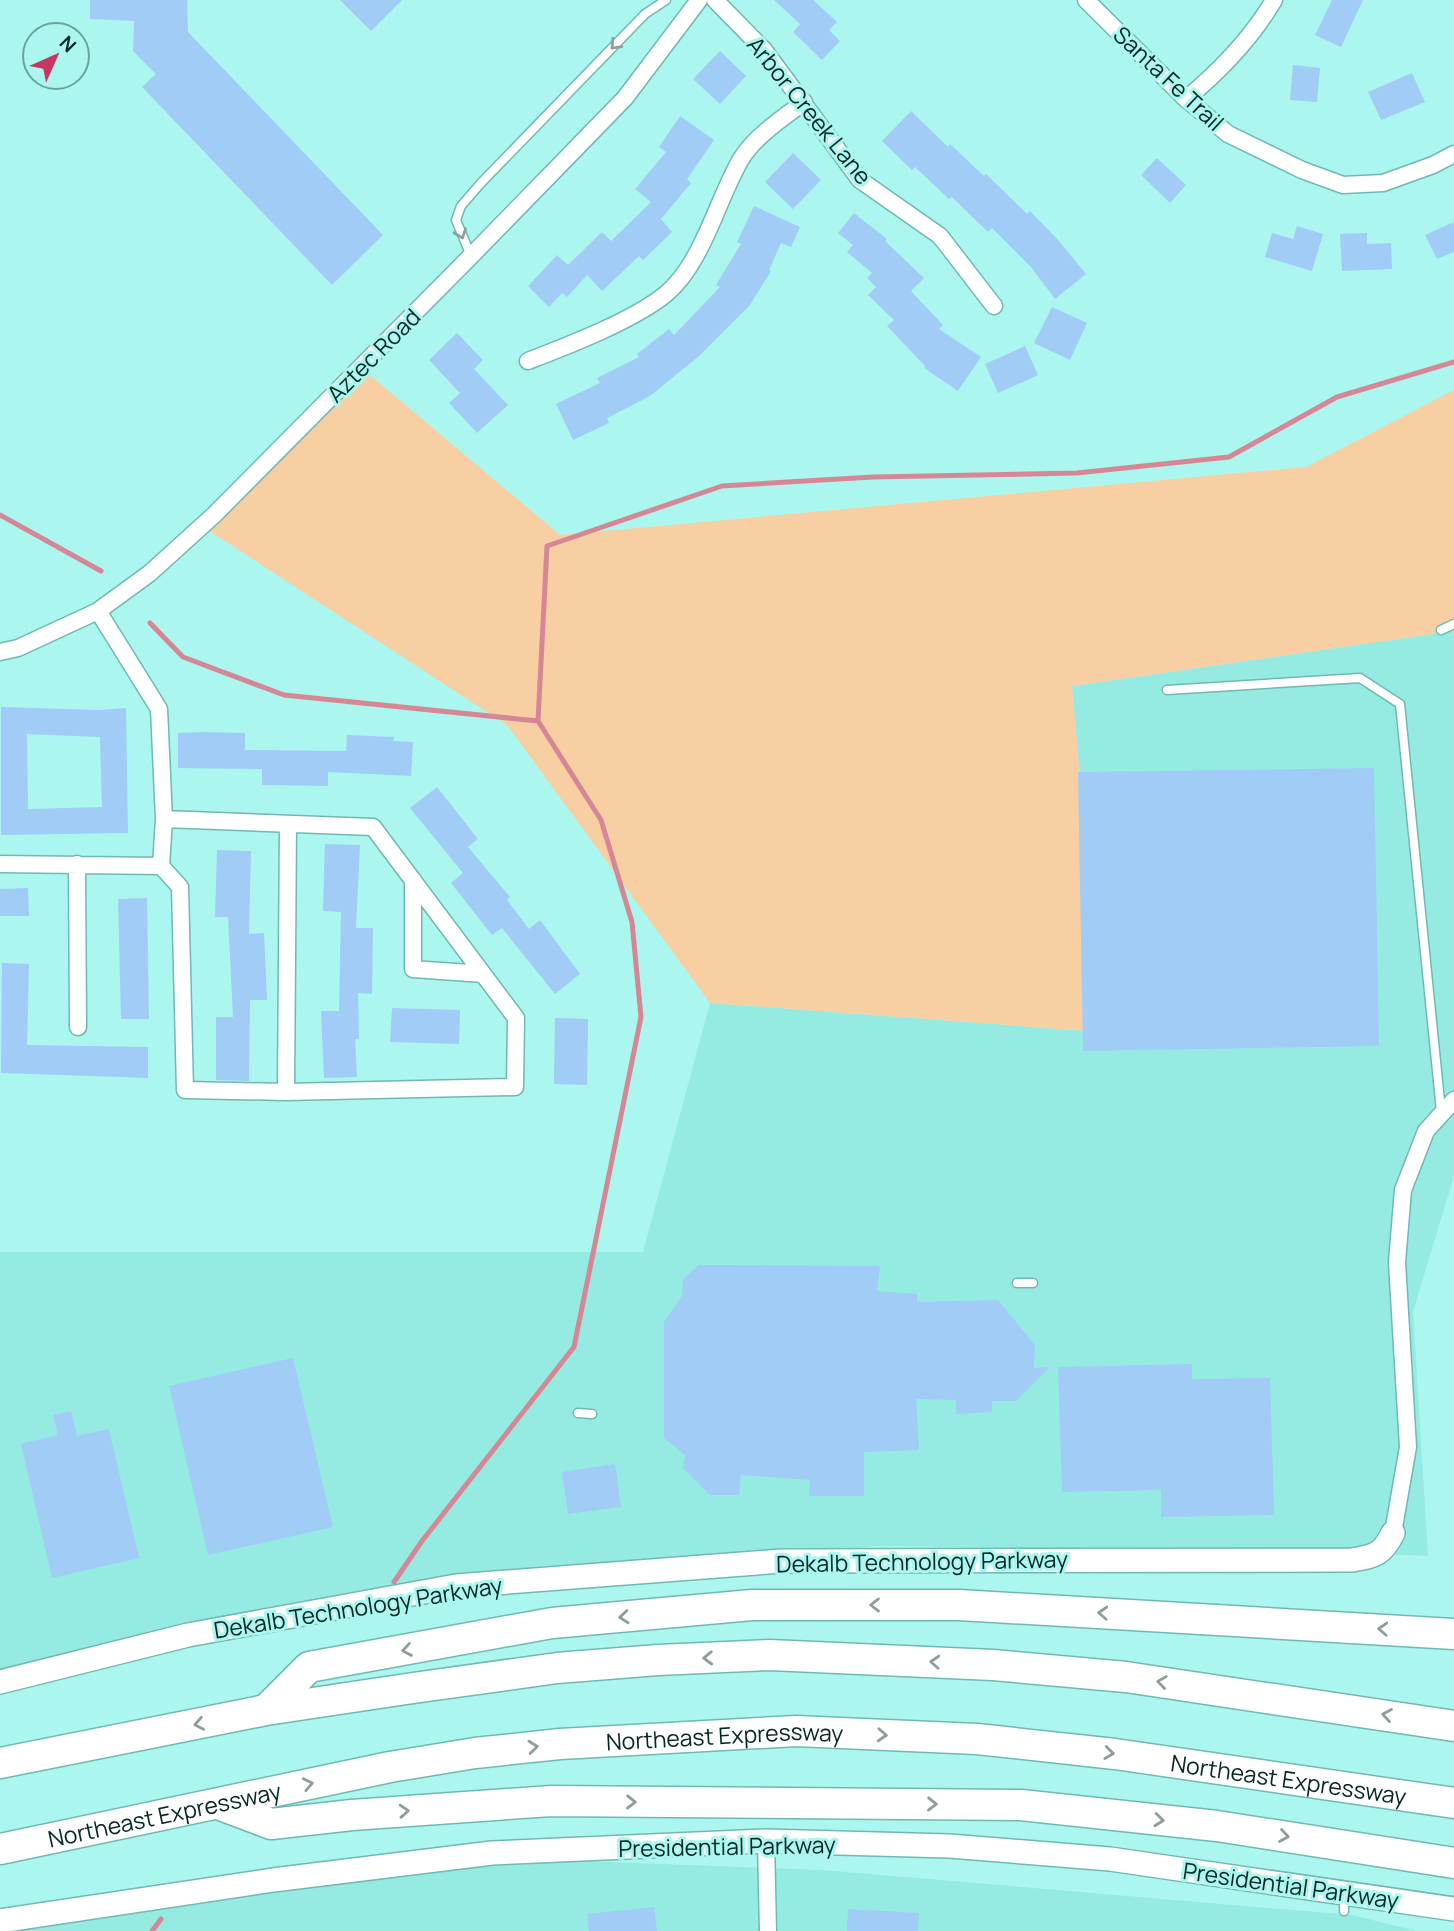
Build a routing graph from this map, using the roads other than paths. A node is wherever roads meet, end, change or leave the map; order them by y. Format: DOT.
graph roads {
  1 [pos="666,0"];
  2 [pos="699,0"];
  3 [pos="715,0"];
  4 [pos="1086,0"];
  5 [pos="1274,0"];
  6 [pos="1186,99"];
  7 [pos="804,102"];
  8 [pos="1454,154"];
  9 [pos="471,256"];
  10 [pos="994,306"];
  11 [pos="528,361"];
  12 [pos="99,611"];
  13 [pos="1454,624"];
  14 [pos="1441,630"];
  15 [pos="0,652"];
  16 [pos="1167,690"];
  17 [pos="164,819"];
  18 [pos="288,825"];
  19 [pos="0,864"];
  20 [pos="77,864"];
  21 [pos="161,866"];
  22 [pos="413,880"];
  23 [pos="483,974"];
  24 [pos="78,1027"];
  25 [pos="286,1092"];
  26 [pos="1454,1100"];
  27 [pos="1441,1114"];
  28 [pos="1017,1283"];
  29 [pos="1033,1283"];
  30 [pos="578,1413"];
  31 [pos="592,1413"];
  32 [pos="1393,1533"];
  33 [pos="1453,1633"];
  34 [pos="0,1682"];
  35 [pos="266,1710"];
  36 [pos="1454,1726"];
  37 [pos="0,1763"];
  38 [pos="1454,1803"];
  39 [pos="218,1804"];
  40 [pos="766,1841"];
  41 [pos="0,1849"];
  42 [pos="1454,1863"];
  43 [pos="1454,1909"];
  44 [pos="0,1921"];
  45 [pos="768,1931"];
  1 -- 9 [label="lane, one-way"];
  2 -- 9 [label="street, Aztec Road"];
  3 -- 7 [label="street, Arbor Creek Lane"];
  4 -- 6 [label="street, Santa Fe Trail"];
  5 -- 6 [label="street"];
  6 -- 8 [label="street, Santa Fe Trail"];
  7 -- 10 [label="street, Arbor Creek Lane"];
  7 -- 11 [label="street"];
  9 -- 12 [label="street, Aztec Road"];
  12 -- 15 [label="street, Aztec Road"];
  12 -- 17 [label="street"];
  13 -- 14 [label="lane"];
  16 -- 27 [label="lane"];
  17 -- 18 [label="street"];
  17 -- 21 [label="street"];
  18 -- 22 [label="street"];
  18 -- 25 [label="street"];
  19 -- 20 [label="street"];
  20 -- 21 [label="street"];
  20 -- 24 [label="street"];
  21 -- 25 [label="street"];
  22 -- 23 [label="street"];
  22 -- 23 [label="street"];
  23 -- 25 [label="street"];
  26 -- 27 [label="street, Dekalb Technology Parkway"];
  27 -- 32 [label="street, Dekalb Technology Parkway"];
  28 -- 29 [label="lane"];
  30 -- 31 [label="lane"];
  32 -- 34 [label="street, Dekalb Technology Parkway"];
  33 -- 35 [label="highway, one-way"];
  36 -- 35 [label="highway, one-way"];
  35 -- 37 [label="highway, one-way"];
  39 -- 38 [label="highway, Northeast Expressway, one-way"];
  39 -- 41 [label="highway, Northeast Expressway"];
  39 -- 42 [label="highway, one-way"];
  40 -- 43 [label="street, Presidential Parkway"];
  40 -- 44 [label="street, Presidential Parkway"];
  40 -- 45 [label="street"];
}
